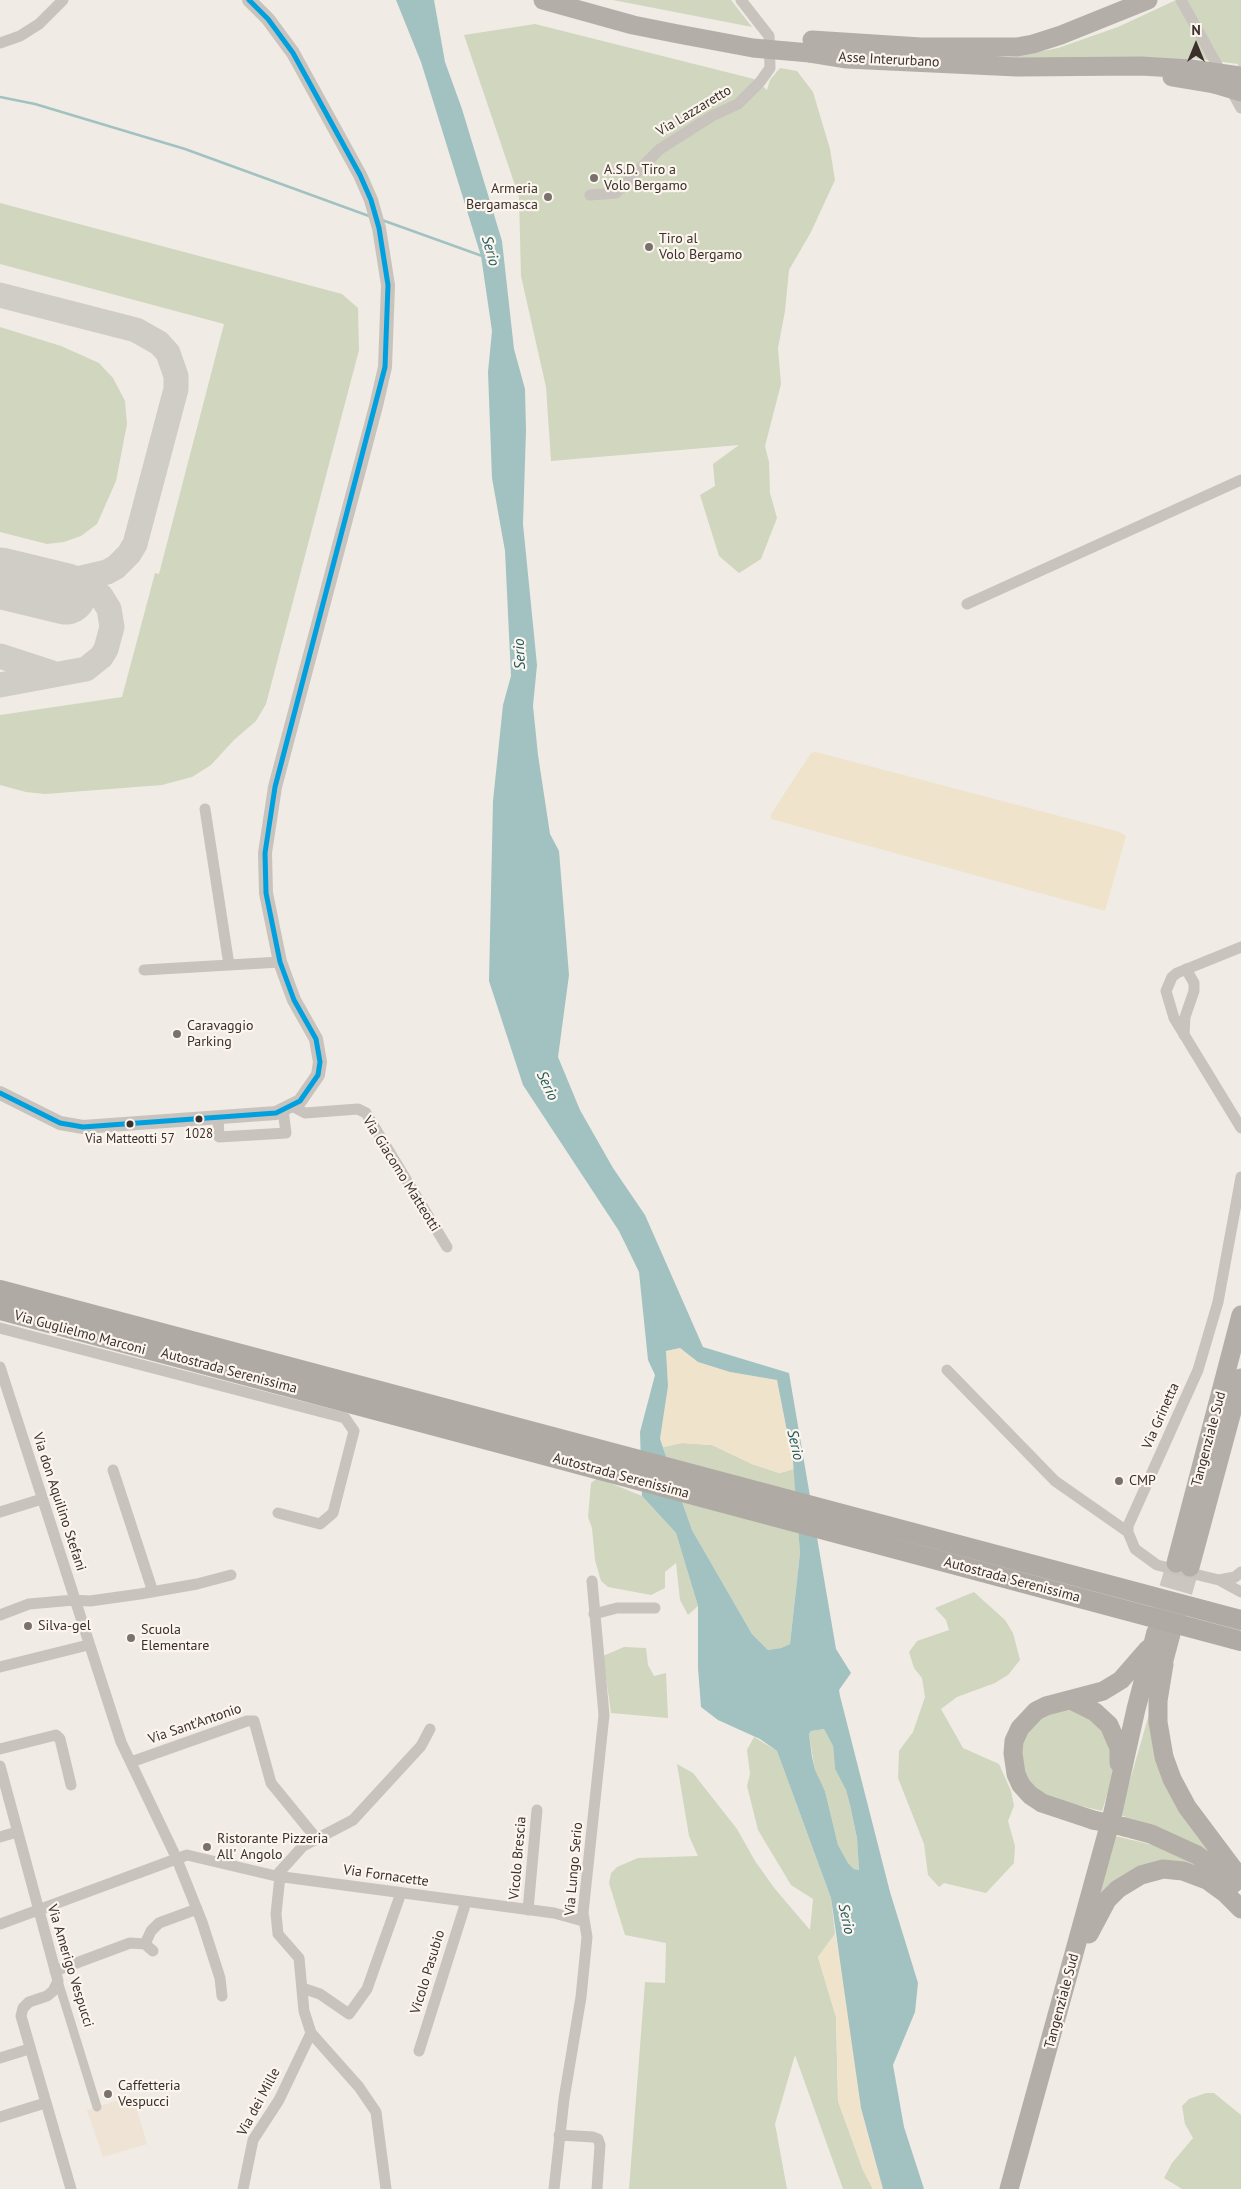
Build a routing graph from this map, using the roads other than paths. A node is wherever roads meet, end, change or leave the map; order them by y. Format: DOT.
graph roads {
  1 [pos="63,0"];
  2 [pos="249,0"];
  3 [pos="543,0"];
  4 [pos="585,0"];
  5 [pos="741,0"];
  6 [pos="1148,0"];
  7 [pos="1181,0"];
  8 [pos="1135,4"];
  9 [pos="0,43"];
  10 [pos="811,47"];
  11 [pos="1066,66"];
  12 [pos="1241,82"];
  13 [pos="1241,108"];
  14 [pos="590,195"];
  15 [pos="1241,480"];
  16 [pos="967,604"];
  17 [pos="205,809"];
  18 [pos="1241,947"];
  19 [pos="280,962"];
  20 [pos="229,965"];
  21 [pos="1186,969"];
  22 [pos="144,970"];
  23 [pos="1184,1035"];
  24 [pos="0,1093"];
  25 [pos="288,1108"];
  26 [pos="218,1117"];
  27 [pos="1241,1128"];
  28 [pos="1241,1177"];
  29 [pos="446,1247"];
  30 [pos="0,1290"];
  31 [pos="0,1310"];
  32 [pos="1241,1315"];
  33 [pos="0,1328"];
  34 [pos="0,1367"];
  35 [pos="947,1370"];
  36 [pos="1241,1378"];
  37 [pos="2,1381"];
  38 [pos="113,1470"];
  39 [pos="42,1499"];
  40 [pos="0,1512"];
  41 [pos="278,1513"];
  42 [pos="1128,1532"];
  43 [pos="1241,1572"];
  44 [pos="231,1575"];
  45 [pos="1219,1580"];
  46 [pos="592,1581"];
  47 [pos="152,1592"];
  48 [pos="1241,1592"];
  49 [pos="74,1600"];
  50 [pos="655,1608"];
  51 [pos="594,1614"];
  52 [pos="0,1615"];
  53 [pos="1241,1620"];
  54 [pos="1164,1633"];
  55 [pos="1241,1641"];
  56 [pos="88,1645"];
  57 [pos="1164,1664"];
  58 [pos="0,1668"];
  59 [pos="1073,1701"];
  60 [pos="430,1729"];
  61 [pos="0,1749"];
  62 [pos="131,1762"];
  63 [pos="0,1766"];
  64 [pos="71,1785"];
  65 [pos="537,1810"];
  66 [pos="1113,1812"];
  67 [pos="17,1832"];
  68 [pos="0,1837"];
  69 [pos="316,1838"];
  70 [pos="176,1857"];
  71 [pos="278,1876"];
  72 [pos="1241,1879"];
  73 [pos="401,1893"];
  74 [pos="1241,1893"];
  75 [pos="466,1902"];
  76 [pos="197,1909"];
  77 [pos="38,1910"];
  78 [pos="528,1910"];
  79 [pos="1241,1910"];
  80 [pos="583,1921"];
  81 [pos="0,1924"];
  82 [pos="57,1976"];
  83 [pos="302,1988"];
  84 [pos="222,1996"];
  85 [pos="1056,2021"];
  86 [pos="311,2033"];
  87 [pos="29,2048"];
  88 [pos="419,2051"];
  89 [pos="0,2058"];
  90 [pos="45,2103"];
  91 [pos="97,2107"];
  92 [pos="0,2116"];
  93 [pos="559,2135"];
  94 [pos="71,2189"];
  95 [pos="243,2189"];
  96 [pos="386,2189"];
  97 [pos="554,2189"];
  98 [pos="597,2189"];
  99 [pos="1009,2189"];
  1 -- 9 [label="street"];
  2 -- 19 [label="street"];
  3 -- 10 [label="highway, Asse Interurbano, bridge"];
  4 -- 10 [label="highway, Asse Interurbano"];
  5 -- 14 [label="street, Via Lazzaretto"];
  6 -- 8 [label="highway, Asse Interurbano"];
  7 -- 13 [label="street"];
  8 -- 10 [label="highway, Asse Interurbano"];
  10 -- 11 [label="highway, Asse Interurbano"];
  11 -- 12 [label="highway, bridge"];
  11 -- 12 [label="highway, Asse Interurbano, bridge"];
  15 -- 16 [label="street"];
  17 -- 20 [label="street"];
  18 -- 21 [label="street"];
  19 -- 20 [label="street"];
  19 -- 25 [label="street"];
  20 -- 22 [label="street"];
  21 -- 23 [label="street"];
  21 -- 23 [label="street"];
  23 -- 27 [label="street"];
  24 -- 26 [label="street, Via Giacomo Matteotti"];
  25 -- 26 [label="street, Via Giacomo Matteotti"];
  25 -- 26 [label="street"];
  25 -- 29 [label="street, Via Giacomo Matteotti"];
  28 -- 42 [label="street, Via Grinetta"];
  30 -- 53 [label="highway, Autostrada Serenissima"];
  31 -- 55 [label="highway, Autostrada Serenissima"];
  32 -- 36 [label="highway, Tangenziale Sud"];
  33 -- 41 [label="street, Via Guglielmo Marconi"];
  34 -- 37 [label="street, Via don Aquilino Stefani"];
  35 -- 42 [label="street"];
  37 -- 39 [label="street, Via don Aquilino Stefani"];
  38 -- 47 [label="street"];
  39 -- 40 [label="street"];
  39 -- 49 [label="street, Via don Aquilino Stefani"];
  42 -- 45 [label="street"];
  43 -- 45 [label="street"];
  44 -- 47 [label="street"];
  45 -- 48 [label="street"];
  46 -- 51 [label="street, Via Lungo Serio"];
  47 -- 49 [label="street"];
  49 -- 52 [label="street"];
  49 -- 56 [label="street, Via don Aquilino Stefani"];
  50 -- 51 [label="street"];
  51 -- 80 [label="street, Via Lungo Serio"];
  54 -- 57 [label="highway, Tangenziale Sud"];
  54 -- 59 [label="highway"];
  54 -- 66 [label="highway, Tangenziale Sud"];
  56 -- 58 [label="street"];
  56 -- 62 [label="street"];
  57 -- 66 [label="highway, Tangenziale Sud"];
  57 -- 72 [label="highway"];
  59 -- 66 [label="highway"];
  59 -- 74 [label="highway, bridge"];
  60 -- 69 [label="street"];
  61 -- 64 [label="street"];
  62 -- 69 [label="street, Via Sant'Antonio"];
  62 -- 70 [label="street"];
  63 -- 67 [label="street, Via Amerigo Vespucci"];
  65 -- 78 [label="street, Vicolo Brescia"];
  66 -- 85 [label="highway, Tangenziale Sud"];
  67 -- 68 [label="street"];
  67 -- 77 [label="street, Via Amerigo Vespucci"];
  69 -- 71 [label="street"];
  70 -- 71 [label="street, Via Fornacette"];
  70 -- 76 [label="street"];
  70 -- 77 [label="street"];
  71 -- 73 [label="street, Via Fornacette"];
  71 -- 83 [label="street"];
  73 -- 75 [label="street, Via Fornacette"];
  73 -- 83 [label="street"];
  75 -- 78 [label="street, Via Fornacette"];
  75 -- 88 [label="street, Vicolo Pasubio"];
  76 -- 82 [label="street"];
  76 -- 84 [label="street"];
  77 -- 81 [label="street"];
  77 -- 82 [label="street, Via Amerigo Vespucci"];
  78 -- 80 [label="street, Via Fornacette"];
  79 -- 85 [label="highway"];
  80 -- 93 [label="street, Via Lungo Serio"];
  82 -- 87 [label="street"];
  82 -- 91 [label="street, Via Amerigo Vespucci"];
  83 -- 86 [label="street"];
  85 -- 99 [label="highway, Tangenziale Sud"];
  86 -- 95 [label="street, Via dei Mille"];
  86 -- 96 [label="street"];
  87 -- 89 [label="street"];
  87 -- 90 [label="street"];
  90 -- 92 [label="street"];
  90 -- 94 [label="street"];
  93 -- 97 [label="street, Via Lungo Serio"];
  93 -- 98 [label="street"];
}
